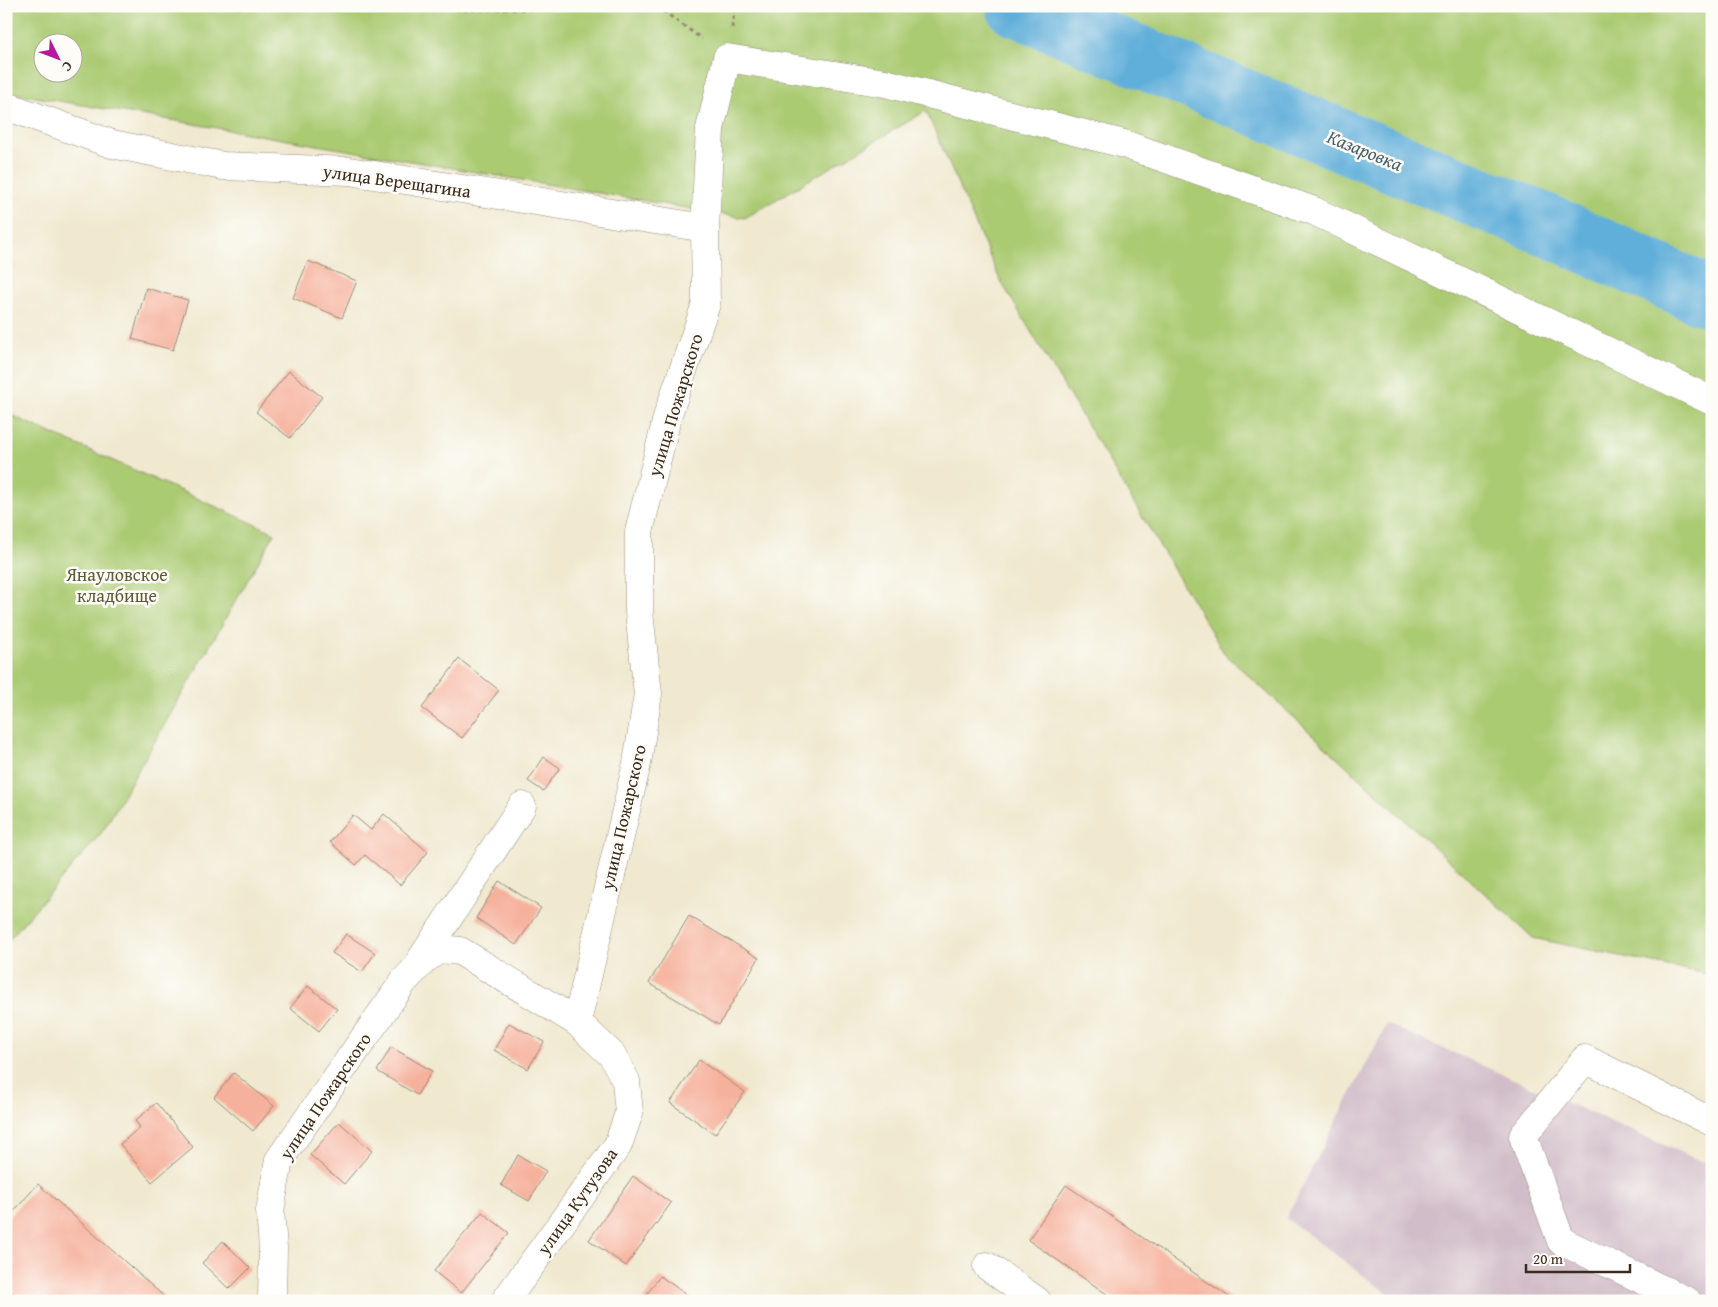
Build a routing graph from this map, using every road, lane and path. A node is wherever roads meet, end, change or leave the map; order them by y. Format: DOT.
graph roads {
  1 [pos="229,6"];
  2 [pos="256,6"];
  3 [pos="432,6"];
  4 [pos="727,58"];
  5 [pos="6,106"];
  6 [pos="705,228"];
  7 [pos="1712,401"];
  8 [pos="522,806"];
  9 [pos="414,970"];
  10 [pos="578,1022"];
  11 [pos="1712,1122"];
  12 [pos="987,1266"];
  13 [pos="272,1301"];
  14 [pos="505,1301"];
  15 [pos="1037,1301"];
  16 [pos="1687,1301"];
  1 -- 2 [label="path"];
  3 -- 4 [label="path"];
  4 -- 6 [label="street, улица Пожарского"];
  4 -- 7 [label="street"];
  5 -- 6 [label="street, улица Верещагина"];
  6 -- 10 [label="street, улица Пожарского"];
  8 -- 9 [label="street"];
  9 -- 10 [label="street, улица Пожарского"];
  9 -- 13 [label="street, улица Пожарского"];
  10 -- 14 [label="street, улица Кутузова"];
  11 -- 16 [label="street"];
  12 -- 15 [label="street"];
}
